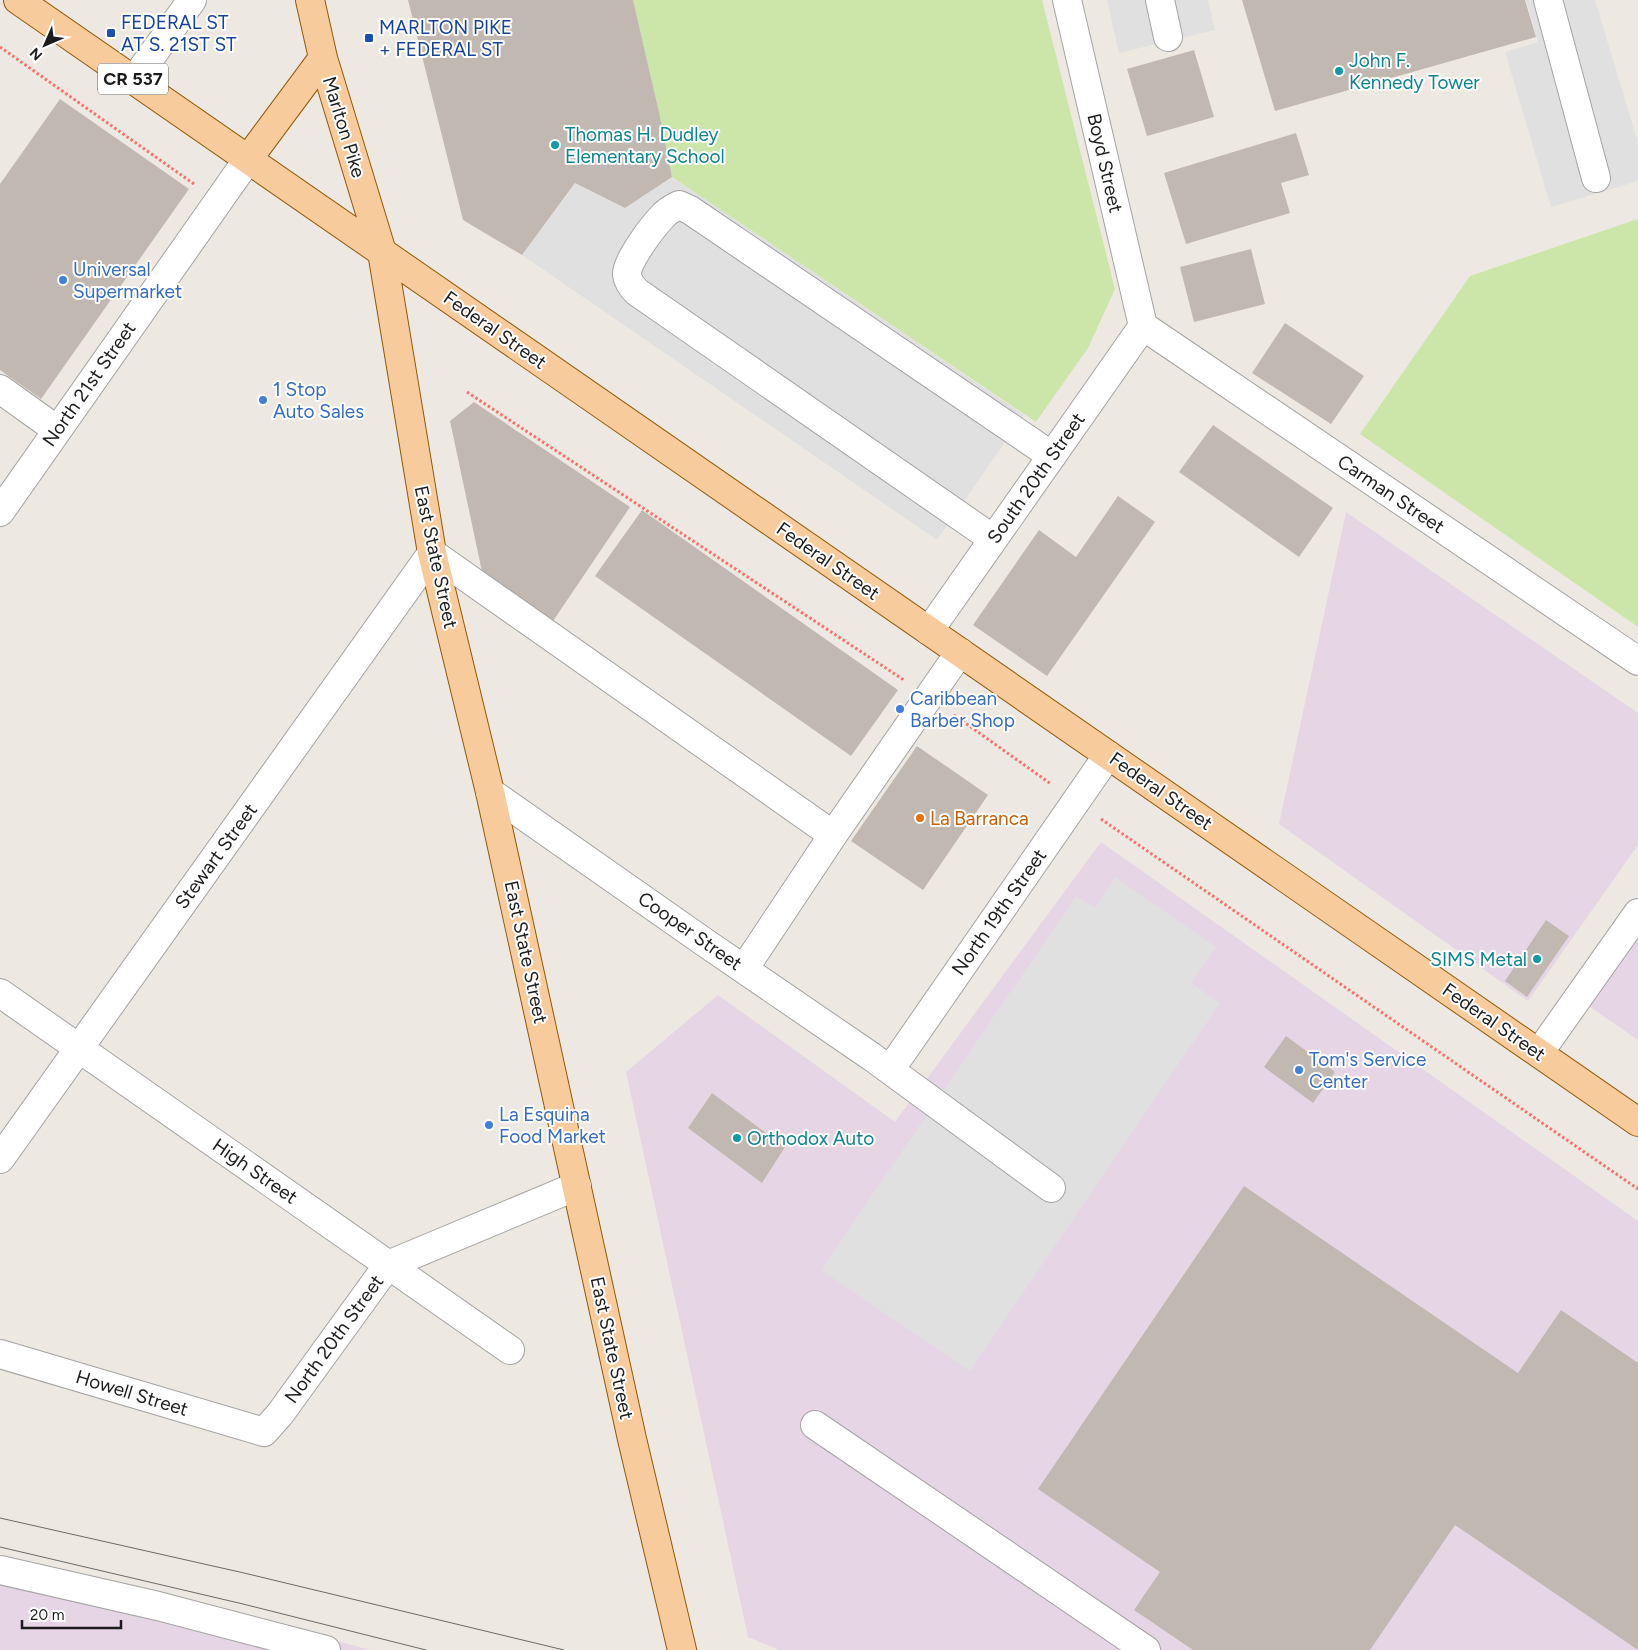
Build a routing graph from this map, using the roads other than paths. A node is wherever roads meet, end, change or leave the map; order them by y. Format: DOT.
graph roads {
  1 [pos="18,0"];
  2 [pos="192,0"];
  3 [pos="310,0"];
  4 [pos="1067,0"];
  5 [pos="1160,0"];
  6 [pos="1548,0"];
  7 [pos="1168,37"];
  8 [pos="323,58"];
  9 [pos="134,80"];
  10 [pos="248,159"];
  11 [pos="1596,178"];
  12 [pos="382,252"];
  13 [pos="1143,326"];
  14 [pos="0,389"];
  15 [pos="57,430"];
  16 [pos="1052,456"];
  17 [pos="0,512"];
  18 [pos="993,540"];
  19 [pos="432,553"];
  20 [pos="929,630"];
  21 [pos="960,652"];
  22 [pos="1638,661"];
  23 [pos="1108,755"];
  24 [pos="490,792"];
  25 [pos="833,836"];
  26 [pos="1638,913"];
  27 [pos="744,969"];
  28 [pos="0,993"];
  29 [pos="78,1048"];
  30 [pos="1539,1053"];
  31 [pos="890,1070"];
  32 [pos="1638,1122"];
  33 [pos="0,1159"];
  34 [pos="577,1186"];
  35 [pos="1050,1188"];
  36 [pos="388,1265"];
  37 [pos="510,1350"];
  38 [pos="0,1354"];
  39 [pos="815,1425"];
  40 [pos="264,1432"];
  41 [pos="0,1570"];
  42 [pos="682,1649"];
  43 [pos="326,1650"];
  44 [pos="1146,1650"];
  1 -- 9 [label="main road, Federal Street / CR 537"];
  2 -- 9 [label="street"];
  3 -- 8 [label="main road, Marlton Pike"];
  4 -- 13 [label="street, Boyd Street"];
  5 -- 7 [label="street"];
  6 -- 11 [label="street"];
  8 -- 10 [label="main road"];
  8 -- 12 [label="main road, Marlton Pike"];
  9 -- 10 [label="main road, Federal Street / CR 537"];
  10 -- 12 [label="main road, Federal Street / CR 537"];
  10 -- 15 [label="street, North 21st Street"];
  12 -- 19 [label="main road, East State Street"];
  12 -- 20 [label="main road, Federal Street / CR 537"];
  13 -- 16 [label="street, South 20th Street"];
  13 -- 22 [label="street, Carman Street"];
  14 -- 15 [label="street"];
  15 -- 17 [label="street, North 21st Street"];
  16 -- 18 [label="street, South 20th Street"];
  16 -- 18 [label="street"];
  18 -- 20 [label="street, South 20th Street"];
  19 -- 24 [label="main road, East State Street"];
  19 -- 25 [label="street"];
  19 -- 29 [label="street, Stewart Street"];
  20 -- 21 [label="main road, Federal Street / CR 537"];
  21 -- 23 [label="main road, Federal Street / CR 537"];
  21 -- 25 [label="street"];
  23 -- 30 [label="main road, Federal Street / CR 537"];
  23 -- 31 [label="street, North 19th Street"];
  24 -- 27 [label="street, Cooper Street"];
  24 -- 34 [label="main road, East State Street"];
  25 -- 27 [label="street"];
  26 -- 30 [label="street"];
  27 -- 31 [label="street, Cooper Street"];
  28 -- 29 [label="street, High Street"];
  29 -- 33 [label="street, Stewart Street"];
  29 -- 36 [label="street, High Street"];
  30 -- 32 [label="main road, Federal Street / CR 537"];
  31 -- 35 [label="street, Cooper Street"];
  34 -- 36 [label="street, North 20th Street"];
  34 -- 42 [label="main road, East State Street"];
  36 -- 37 [label="street, High Street"];
  36 -- 40 [label="street, North 20th Street"];
  38 -- 40 [label="street, Howell Street"];
  39 -- 44 [label="street"];
  41 -- 43 [label="street"];
}
